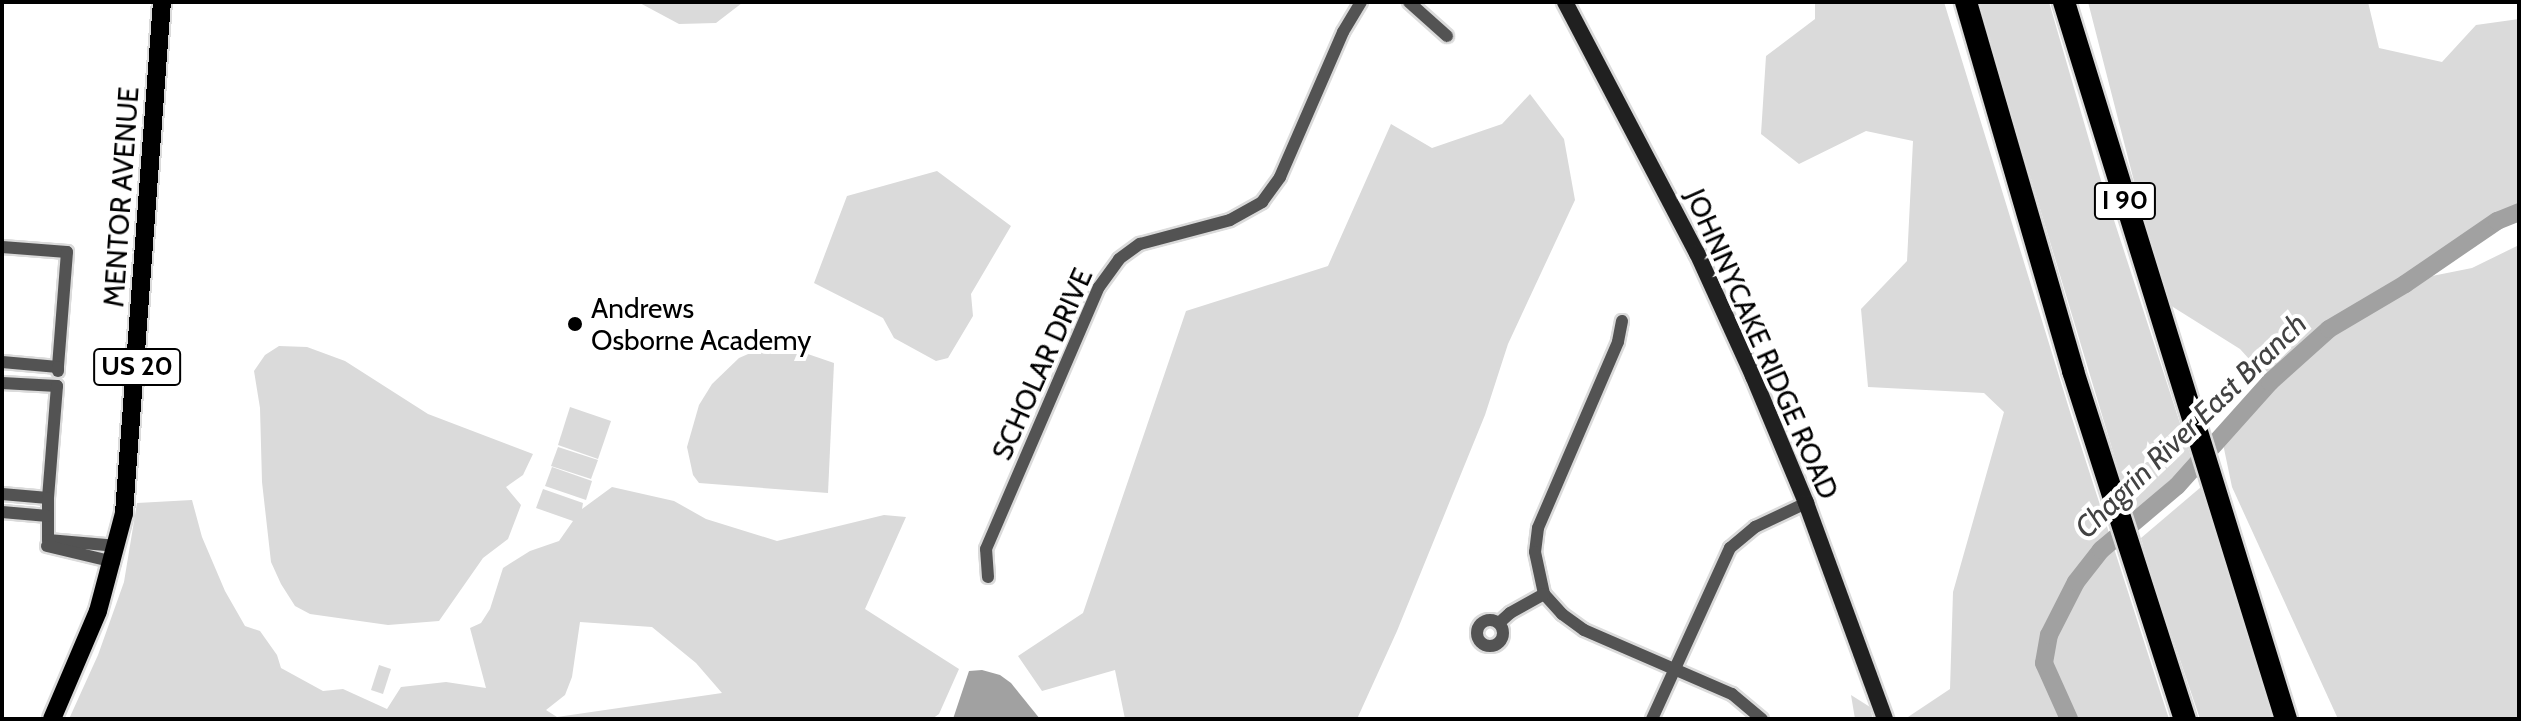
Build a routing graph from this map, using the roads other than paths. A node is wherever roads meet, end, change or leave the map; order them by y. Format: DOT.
graph roads {
  1 [pos="162,2"];
  2 [pos="1361,2"];
  3 [pos="1409,2"];
  4 [pos="1565,2"];
  5 [pos="1966,2"];
  6 [pos="2064,2"];
  7 [pos="1447,36"];
  8 [pos="2,247"];
  9 [pos="1622,321"];
  10 [pos="2,362"];
  11 [pos="58,367"];
  12 [pos="2,383"];
  13 [pos="57,386"];
  14 [pos="2,494"];
  15 [pos="48,498"];
  16 [pos="1806,503"];
  17 [pos="2,512"];
  18 [pos="48,516"];
  19 [pos="47,546"];
  20 [pos="116,554"];
  21 [pos="988,577"];
  22 [pos="1544,594"];
  23 [pos="1499,623"];
  24 [pos="1674,669"];
  25 [pos="52,719"];
  26 [pos="1652,719"];
  27 [pos="1762,719"];
  28 [pos="1885,719"];
  29 [pos="2185,719"];
  30 [pos="2286,719"];
  1 -- 20 [label="main road, MENTOR AVENUE / US 20"];
  2 -- 21 [label="street, SCHOLAR DRIVE"];
  3 -- 7 [label="street"];
  4 -- 16 [label="main road, JOHNNYCAKE RIDGE ROAD"];
  5 -- 29 [label="highway"];
  6 -- 30 [label="highway, I 90"];
  8 -- 11 [label="street"];
  9 -- 22 [label="street"];
  10 -- 11 [label="street"];
  11 -- 13 [label="street"];
  12 -- 13 [label="street"];
  13 -- 15 [label="street"];
  14 -- 15 [label="street"];
  15 -- 18 [label="street"];
  16 -- 24 [label="street"];
  16 -- 28 [label="main road, JOHNNYCAKE RIDGE ROAD"];
  17 -- 18 [label="street"];
  18 -- 20 [label="street"];
  19 -- 20 [label="street"];
  20 -- 25 [label="main road, MENTOR AVENUE / US 20"];
  22 -- 23 [label="street"];
  22 -- 24 [label="street"];
  24 -- 26 [label="street"];
  24 -- 27 [label="street"];
}
